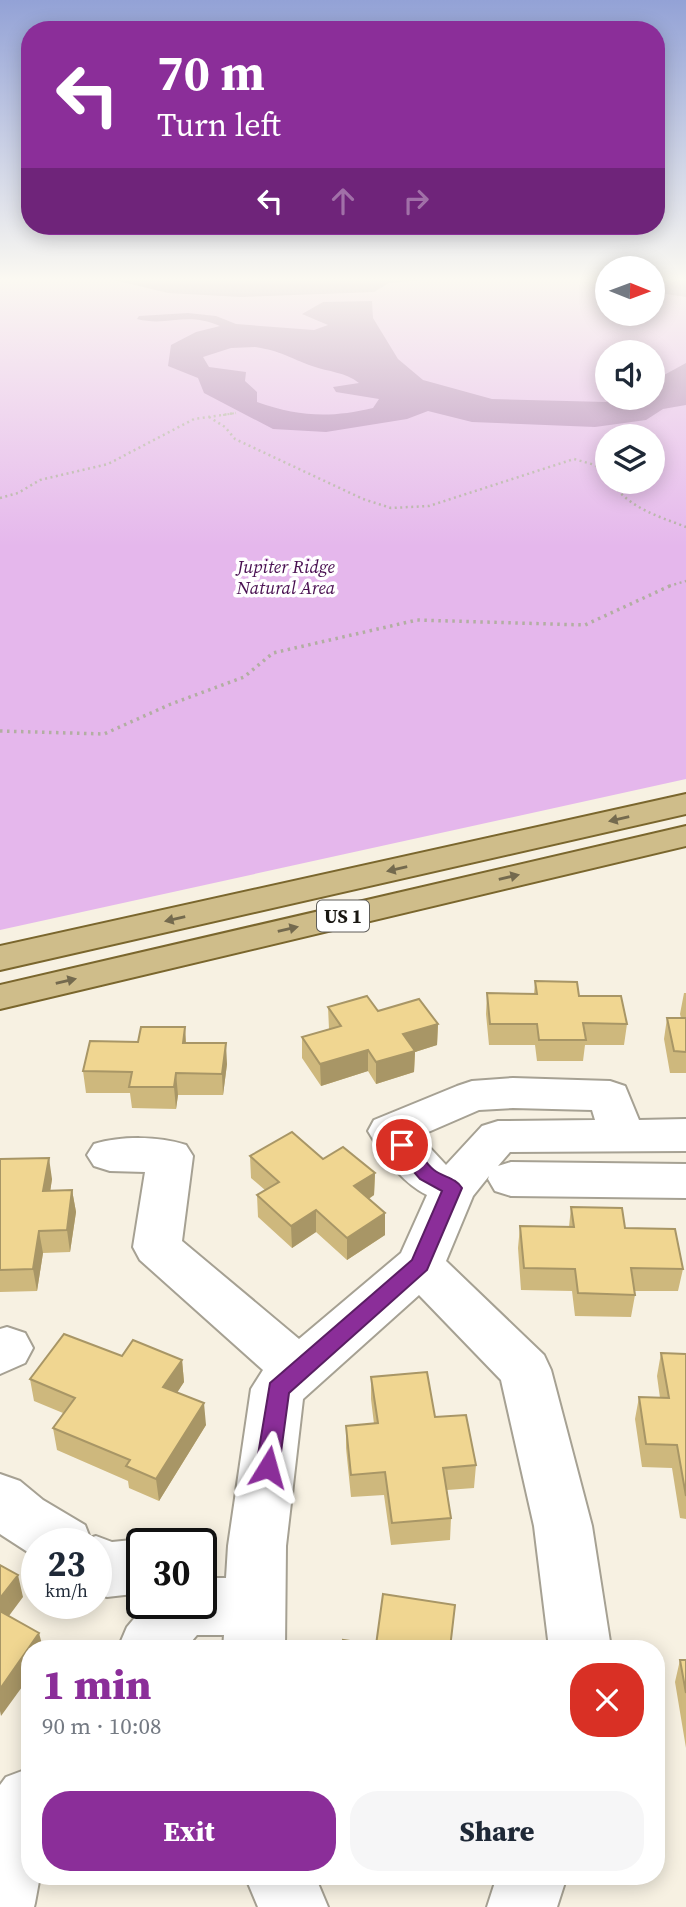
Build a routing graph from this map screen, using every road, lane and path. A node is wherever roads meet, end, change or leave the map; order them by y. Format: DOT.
graph roads {
  1 [pos="236,413"];
  2 [pos="209,417"];
  3 [pos="595,465"];
  4 [pos="619,494"];
  5 [pos="0,498"];
  6 [pos="686,527"];
  7 [pos="686,581"];
  8 [pos="0,732"];
  9 [pos="686,804"];
  10 [pos="686,836"];
  11 [pos="0,958"];
  12 [pos="0,997"];
  13 [pos="686,1135"];
  14 [pos="622,1136"];
  15 [pos="110,1155"];
  16 [pos="511,1179"];
  17 [pos="686,1181"];
  18 [pos="453,1188"];
  19 [pos="420,1265"];
  20 [pos="300,1371"];
  21 [pos="0,1499"];
  22 [pos="39,1528"];
  23 [pos="217,1619"];
  24 [pos="254,1628"];
  25 [pos="579,1640"];
  26 [pos="21,1813"];
  27 [pos="284,1885"];
  28 [pos="529,1885"];
  29 [pos="0,1903"];
  30 [pos="293,1907"];
  31 [pos="522,1907"];
  1 -- 2 [label="path"];
  2 -- 3 [label="path"];
  2 -- 5 [label="path"];
  4 -- 6 [label="path"];
  7 -- 8 [label="path"];
  9 -- 11 [label="main road, US 1, one-way"];
  12 -- 10 [label="main road, US 1, one-way"];
  13 -- 14 [label="street"];
  14 -- 18 [label="street"];
  14 -- 18 [label="street"];
  15 -- 20 [label="street"];
  16 -- 17 [label="street"];
  18 -- 19 [label="street"];
  19 -- 20 [label="street"];
  19 -- 25 [label="street"];
  20 -- 24 [label="street"];
  21 -- 22 [label="street"];
  23 -- 24 [label="street"];
  26 -- 29 [label="street"];
  27 -- 30 [label="street"];
  28 -- 31 [label="street"];
}
